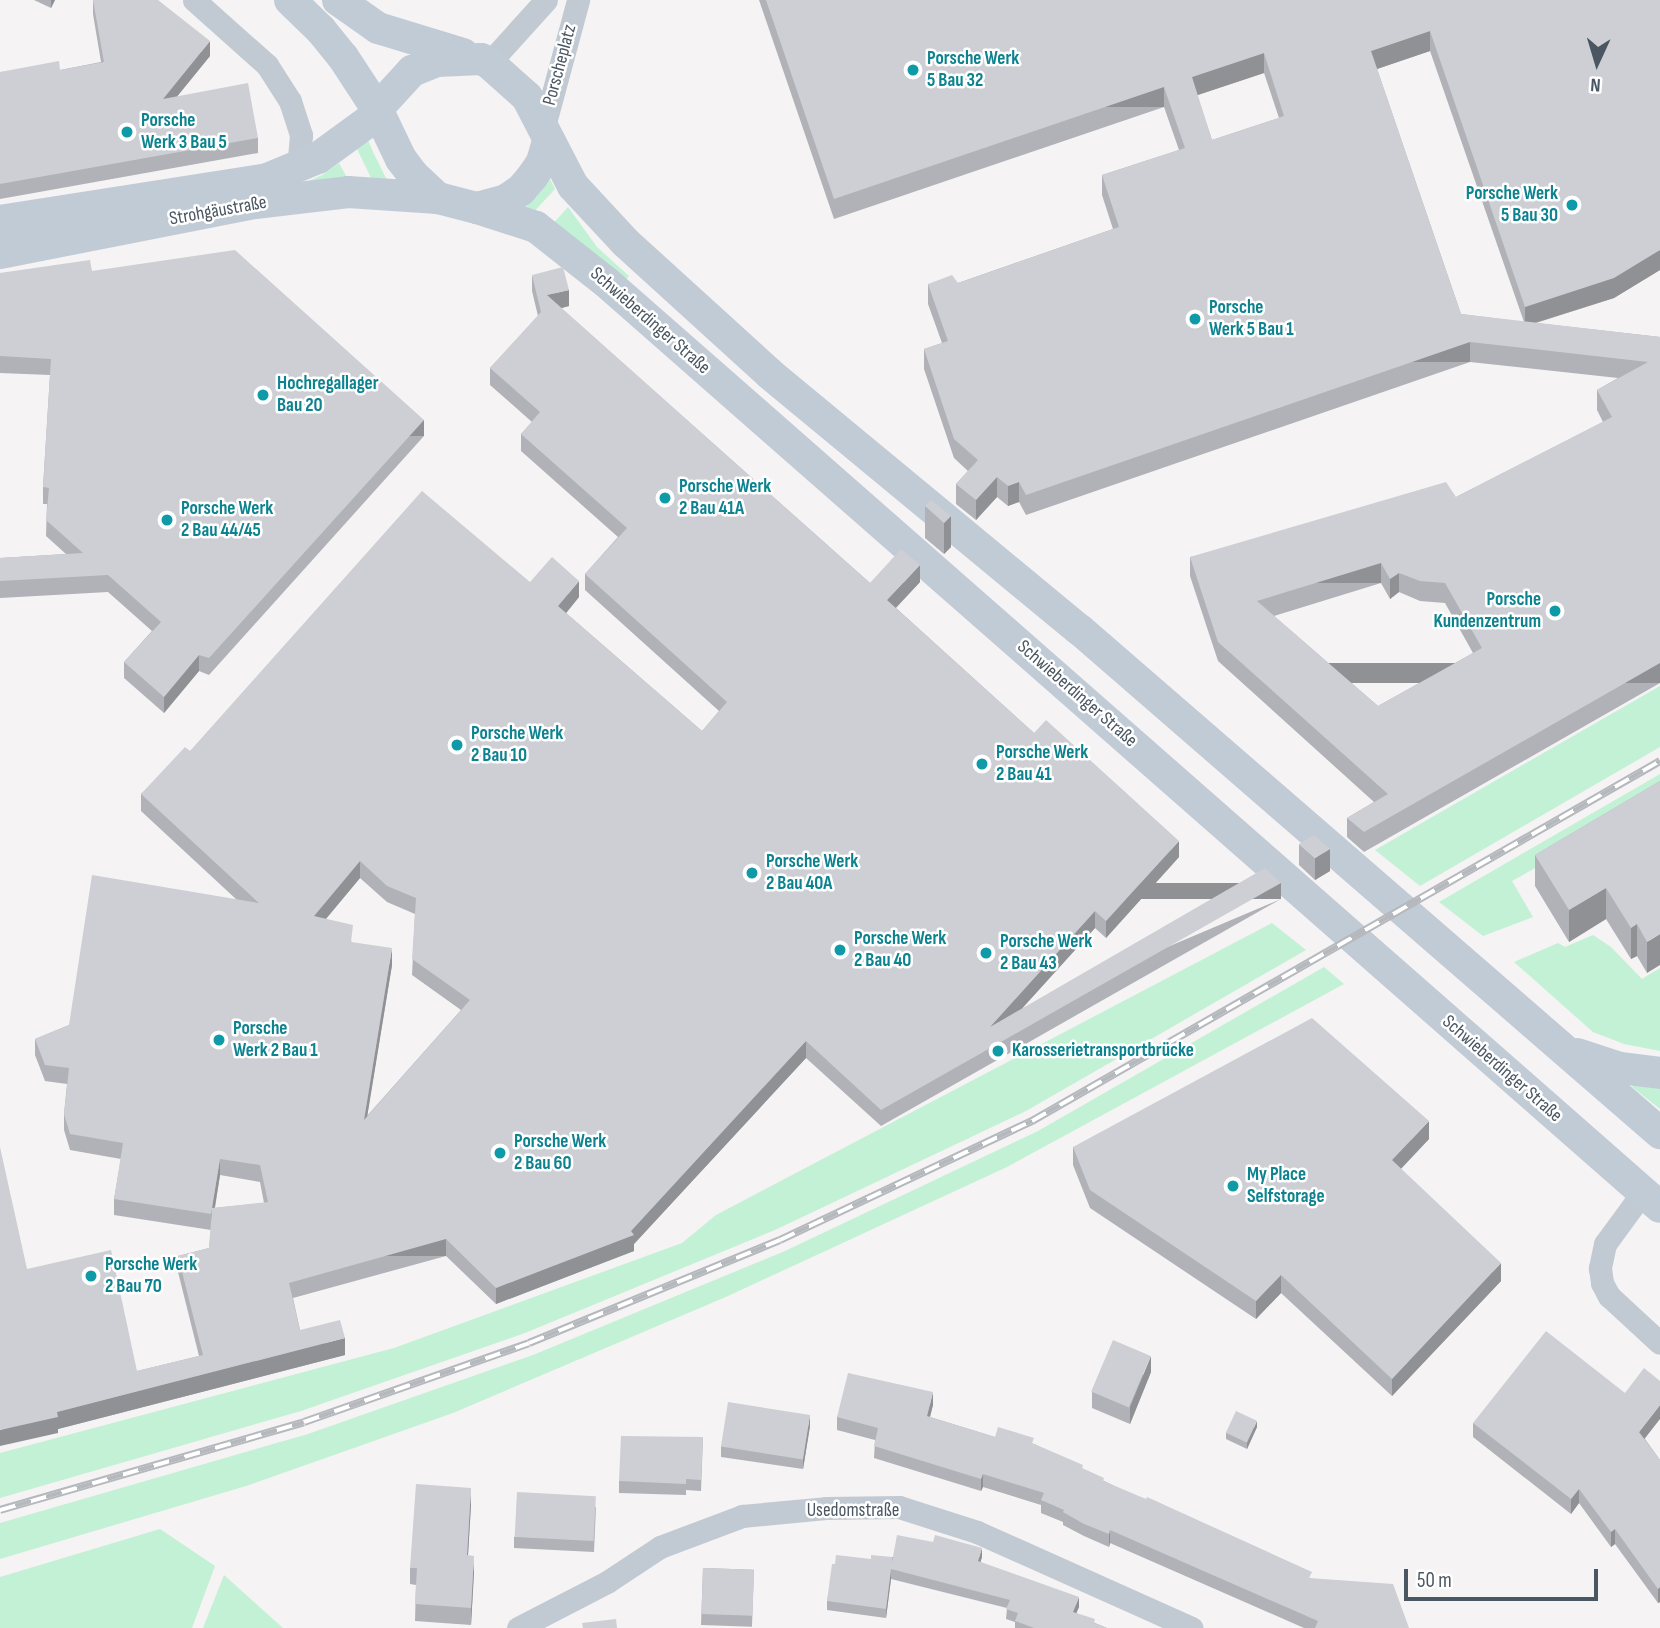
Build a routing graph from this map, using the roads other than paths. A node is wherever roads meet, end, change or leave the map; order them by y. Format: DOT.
graph roads {
  1 [pos="194,0"];
  2 [pos="290,0"];
  3 [pos="338,0"];
  4 [pos="546,0"];
  5 [pos="578,0"];
  6 [pos="485,61"];
  7 [pos="377,112"];
  8 [pos="545,135"];
  9 [pos="298,168"];
  10 [pos="438,198"];
  11 [pos="477,208"];
  12 [pos="0,221"];
  13 [pos="0,253"];
  14 [pos="1563,1049"];
  15 [pos="1660,1073"];
  16 [pos="1660,1133"];
  17 [pos="1654,1192"];
  18 [pos="1660,1343"];
  19 [pos="519,1628"];
  20 [pos="1192,1628"];
  1 -- 9 [label="street"];
  2 -- 7 [label="main road"];
  3 -- 6 [label="main road"];
  4 -- 6 [label="street, Porscheplatz"];
  5 -- 8 [label="street, Porscheplatz"];
  6 -- 7 [label="main road"];
  6 -- 8 [label="main road, Porscheplatz"];
  7 -- 9 [label="main road, Strohgäustraße"];
  7 -- 10 [label="main road"];
  8 -- 11 [label="main road, Porscheplatz"];
  8 -- 14 [label="main road, Schwieberdinger Straße"];
  9 -- 12 [label="main road, Strohgäustraße"];
  10 -- 11 [label="main road"];
  10 -- 13 [label="main road, Strohgäustraße"];
  11 -- 17 [label="main road, Schwieberdinger Straße"];
  14 -- 15 [label="main road"];
  14 -- 16 [label="main road, Schwieberdinger Straße"];
  17 -- 18 [label="street"];
  19 -- 20 [label="street, Usedomstraße"];
}
